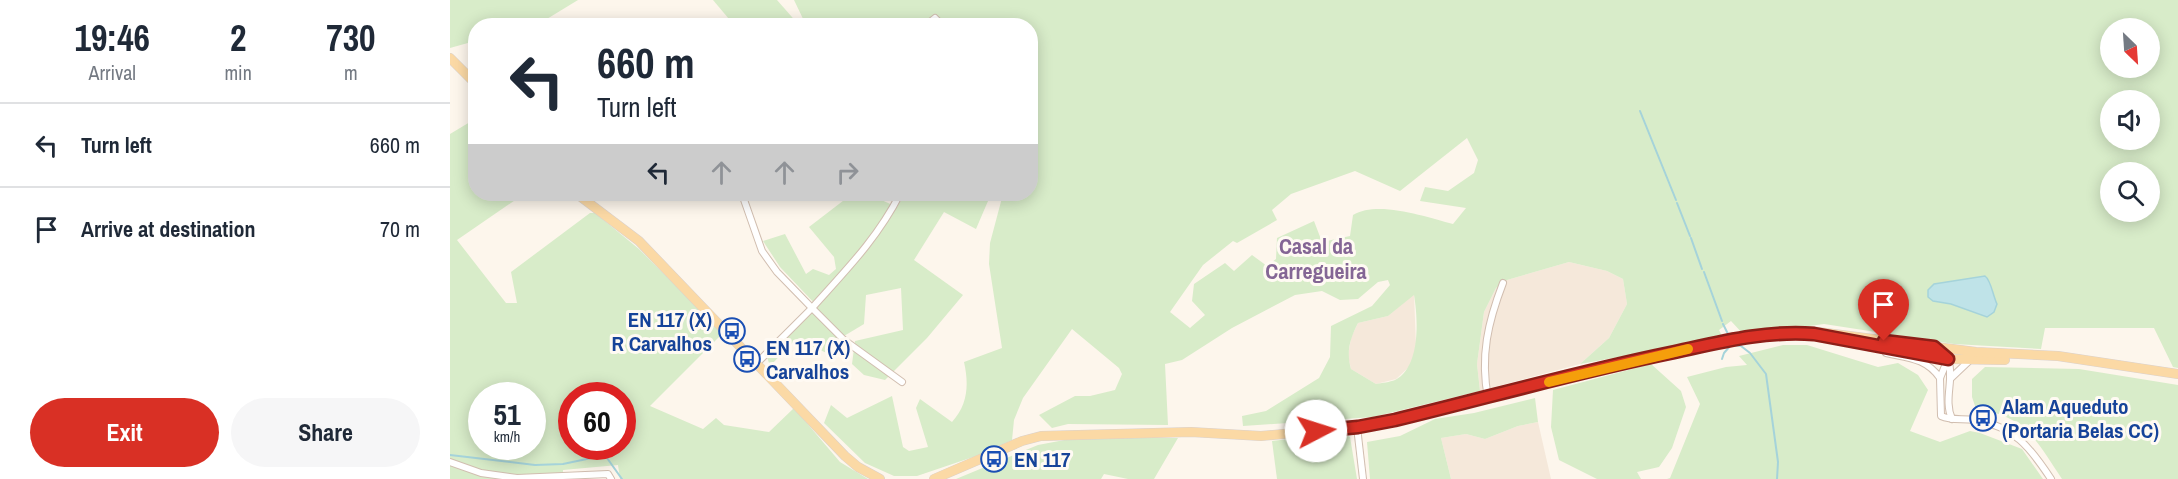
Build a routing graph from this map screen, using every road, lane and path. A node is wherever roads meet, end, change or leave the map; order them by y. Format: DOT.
graph roads {
  1 [pos="450,58"];
  2 [pos="468,76"];
  3 [pos="586,201"];
  4 [pos="744,201"];
  5 [pos="896,201"];
  6 [pos="1503,284"];
  7 [pos="812,308"];
  8 [pos="1792,332"];
  9 [pos="1864,344"];
  10 [pos="1934,347"];
  11 [pos="2001,354"];
  12 [pos="1948,359"];
  13 [pos="1971,359"];
  14 [pos="2079,360"];
  15 [pos="757,363"];
  16 [pos="2178,374"];
  17 [pos="1940,378"];
  18 [pos="1951,378"];
  19 [pos="902,382"];
  20 [pos="1488,398"];
  21 [pos="1952,419"];
  22 [pos="1358,427"];
  23 [pos="450,462"];
  24 [pos="611,479"];
  25 [pos="880,479"];
  26 [pos="934,479"];
  27 [pos="1363,479"];
  28 [pos="2051,479"];
  1 -- 2 [label="main road"];
  3 -- 15 [label="main road"];
  4 -- 7 [label="street"];
  5 -- 7 [label="street"];
  6 -- 20 [label="street"];
  7 -- 15 [label="street"];
  7 -- 19 [label="street"];
  8 -- 9 [label="main road"];
  8 -- 10 [label="main road"];
  8 -- 20 [label="main road"];
  9 -- 12 [label="main road"];
  9 -- 17 [label="street"];
  10 -- 11 [label="main road"];
  10 -- 12 [label="main road"];
  11 -- 12 [label="main road"];
  11 -- 14 [label="main road"];
  12 -- 13 [label="main road"];
  12 -- 17 [label="street"];
  12 -- 18 [label="street"];
  13 -- 14 [label="main road"];
  13 -- 18 [label="street"];
  14 -- 16 [label="main road"];
  15 -- 25 [label="main road"];
  17 -- 21 [label="street"];
  18 -- 21 [label="street"];
  20 -- 22 [label="main road"];
  21 -- 28 [label="street"];
  22 -- 26 [label="main road"];
  22 -- 27 [label="street"];
  23 -- 24 [label="street"];
}
